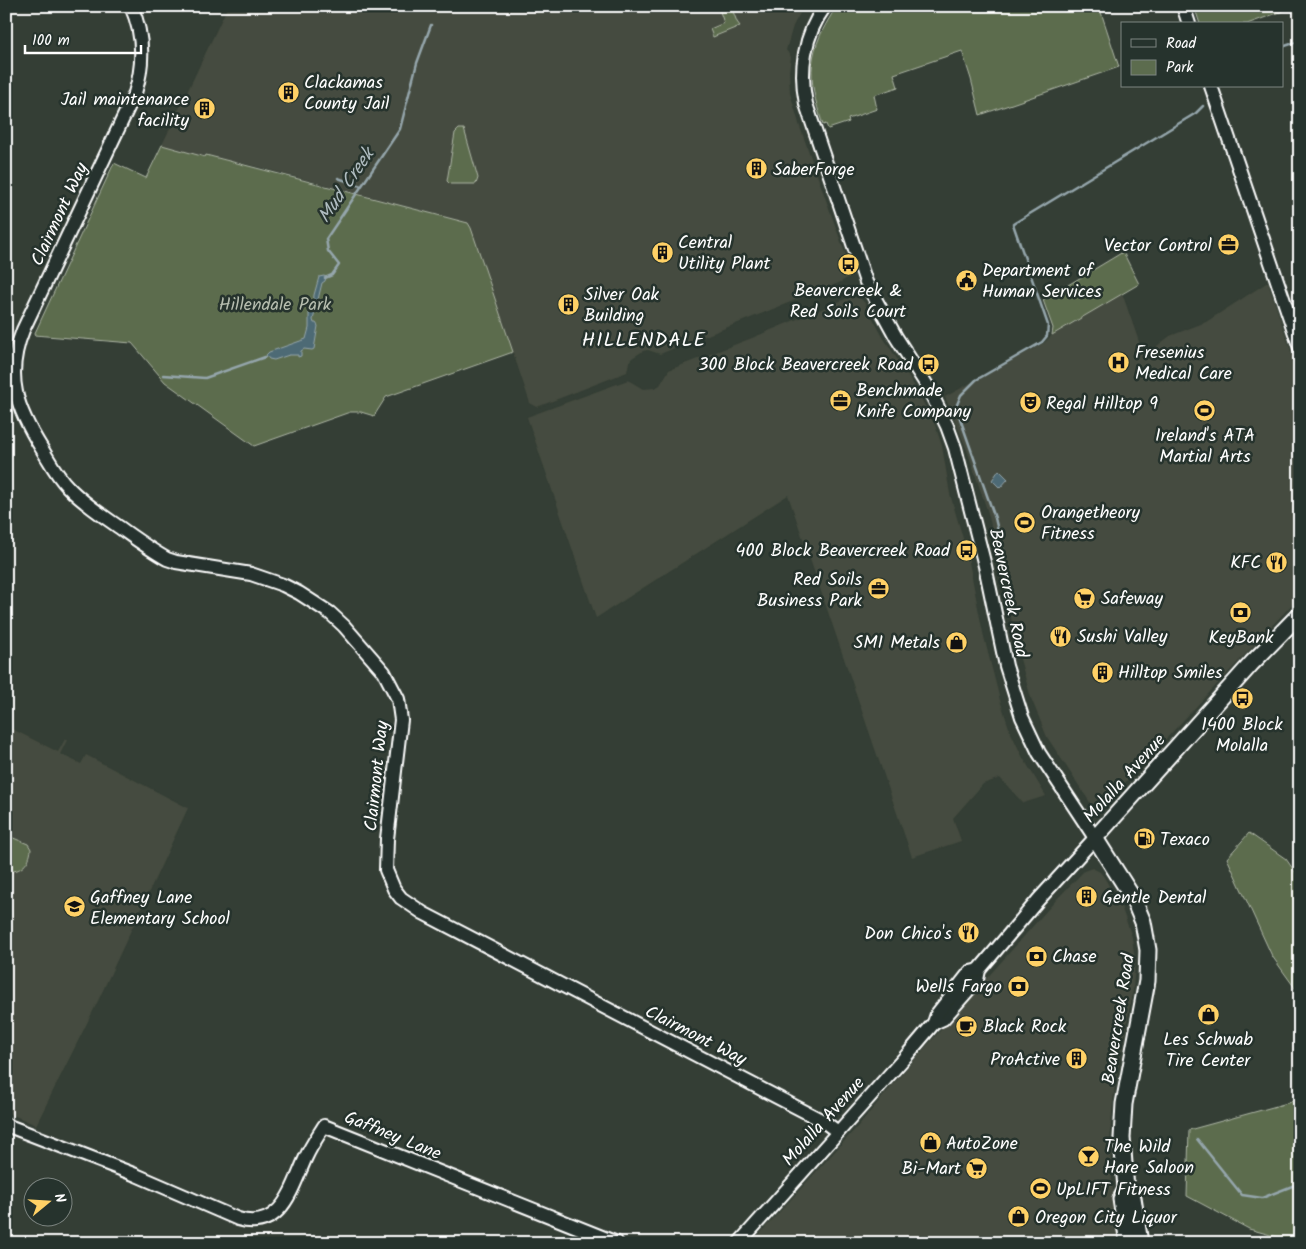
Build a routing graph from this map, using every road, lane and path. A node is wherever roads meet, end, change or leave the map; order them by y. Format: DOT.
graph roads {
  1 [pos="131,6"];
  2 [pos="825,6"];
  3 [pos="1183,6"];
  4 [pos="1188,22"];
  5 [pos="1211,88"];
  6 [pos="1300,348"];
  7 [pos="1300,614"];
  8 [pos="1095,838"];
  9 [pos="6,1125"];
  10 [pos="838,1132"];
  11 [pos="1131,1242"];
  12 [pos="617,1243"];
  13 [pos="739,1243"];
  1 -- 10 [label="street, Clairmont Way"];
  2 -- 8 [label="street, Beavercreek Road"];
  3 -- 4 [label="street"];
  5 -- 6 [label="street"];
  7 -- 8 [label="main road, Molalla Avenue"];
  8 -- 10 [label="street, Molalla Avenue"];
  8 -- 11 [label="main road, Beavercreek Road"];
  9 -- 12 [label="street, Gaffney Lane"];
  10 -- 13 [label="street, Molalla Avenue"];
}
